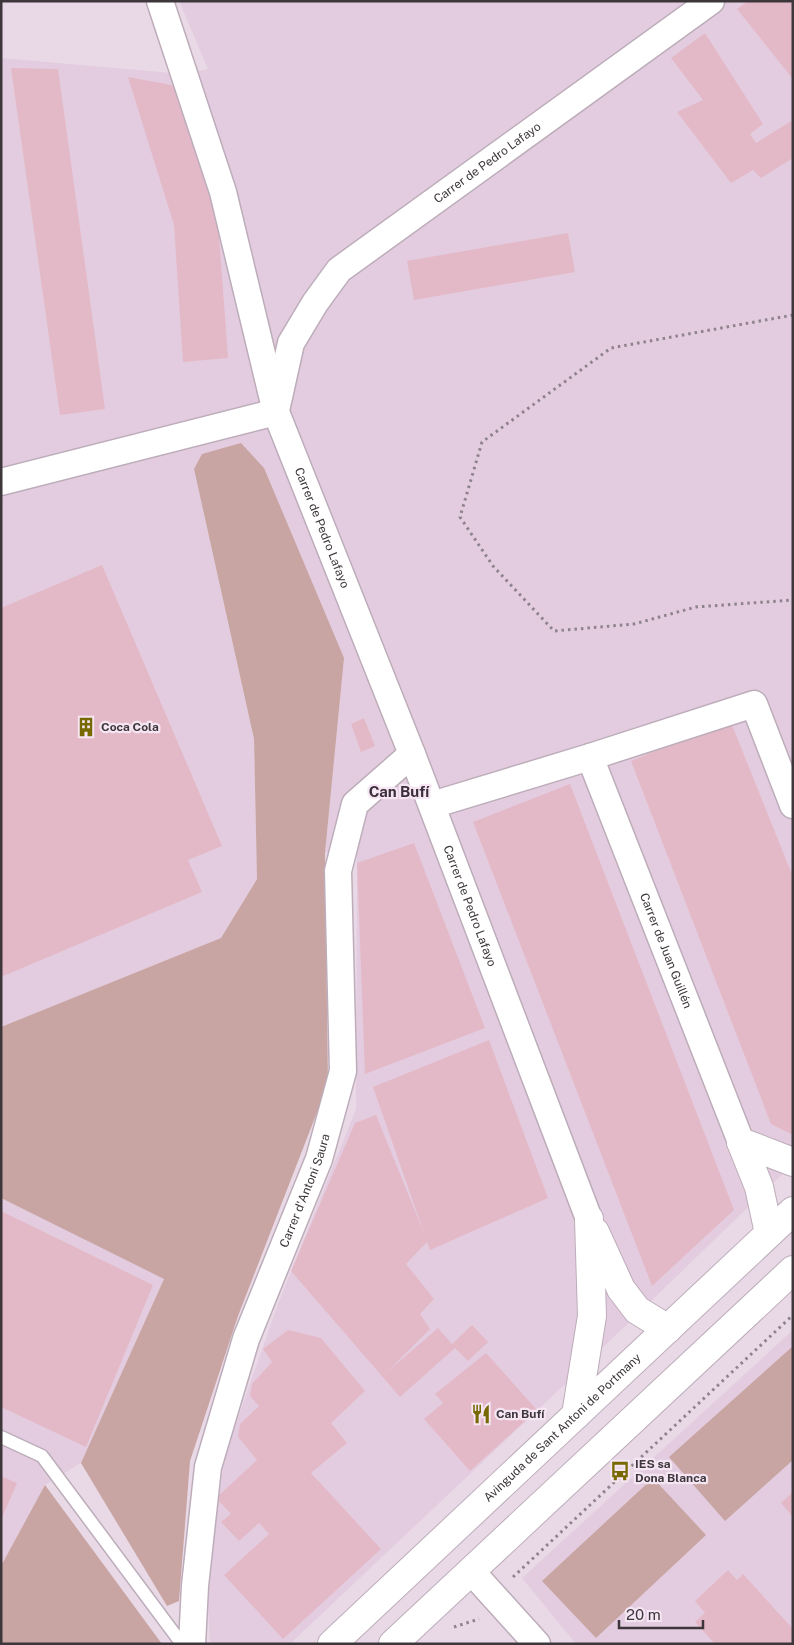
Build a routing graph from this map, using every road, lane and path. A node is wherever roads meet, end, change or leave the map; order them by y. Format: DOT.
graph roads {
  1 [pos="160,1"];
  2 [pos="711,1"];
  3 [pos="793,315"];
  4 [pos="276,412"];
  5 [pos="1,482"];
  6 [pos="793,600"];
  7 [pos="412,754"];
  8 [pos="590,758"];
  9 [pos="432,804"];
  10 [pos="793,805"];
  11 [pos="741,1142"];
  12 [pos="793,1162"];
  13 [pos="793,1211"];
  14 [pos="590,1219"];
  15 [pos="769,1233"];
  16 [pos="793,1270"];
  17 [pos="793,1315"];
  18 [pos="668,1329"];
  19 [pos="576,1415"];
  20 [pos="1,1437"];
  21 [pos="471,1571"];
  22 [pos="518,1583"];
  23 [pos="486,1623"];
  24 [pos="446,1630"];
  25 [pos="182,1644"];
  26 [pos="192,1644"];
  27 [pos="332,1644"];
  28 [pos="393,1644"];
  29 [pos="536,1644"];
  1 -- 4 [label="street"];
  2 -- 4 [label="street, Carrer de Pedro Lafayo"];
  3 -- 6 [label="path"];
  4 -- 5 [label="street"];
  4 -- 7 [label="street, Carrer de Pedro Lafayo"];
  7 -- 9 [label="street, Carrer de Pedro Lafayo"];
  7 -- 26 [label="street, Carrer d'Antoni Saura"];
  8 -- 9 [label="street"];
  8 -- 10 [label="street"];
  8 -- 11 [label="street, Carrer de Juan Guillén"];
  9 -- 14 [label="street, Carrer de Pedro Lafayo"];
  11 -- 12 [label="main road"];
  11 -- 15 [label="main road"];
  13 -- 15 [label="main road, Avinguda de Sant Antoni de Portmany"];
  14 -- 18 [label="main road"];
  14 -- 19 [label="main road"];
  15 -- 18 [label="main road, Avinguda de Sant Antoni de Portmany"];
  16 -- 21 [label="main road"];
  17 -- 22 [label="path"];
  18 -- 19 [label="main road, Avinguda de Sant Antoni de Portmany"];
  19 -- 27 [label="main road, Avinguda de Sant Antoni de Portmany"];
  20 -- 25 [label="lane"];
  21 -- 28 [label="main road"];
  21 -- 29 [label="street"];
  23 -- 24 [label="path"];
}
